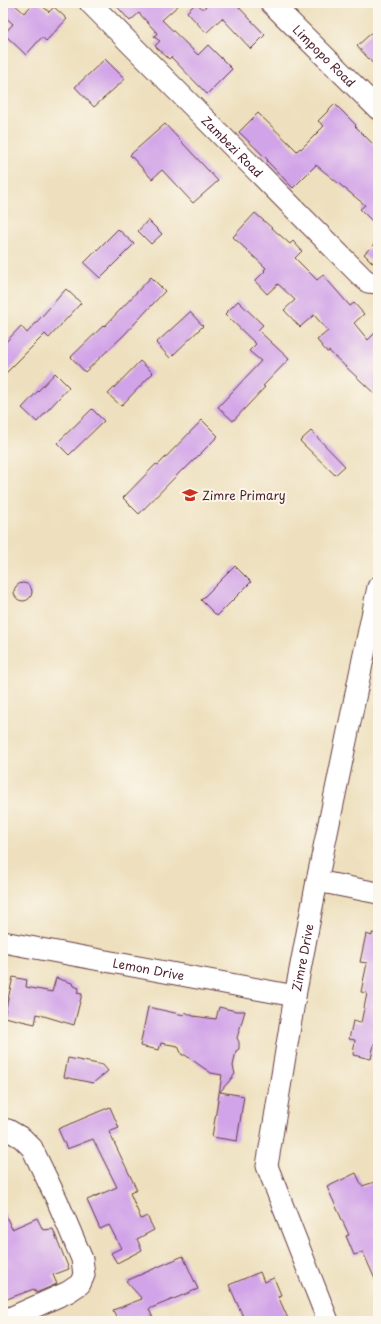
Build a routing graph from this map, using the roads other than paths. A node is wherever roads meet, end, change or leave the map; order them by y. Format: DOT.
graph roads {
  1 [pos="90,3"];
  2 [pos="271,3"];
  3 [pos="378,108"];
  4 [pos="378,283"];
  5 [pos="378,587"];
  6 [pos="317,881"];
  7 [pos="378,893"];
  8 [pos="3,942"];
  9 [pos="294,996"];
  10 [pos="3,1129"];
  11 [pos="3,1321"];
  12 [pos="328,1321"];
  1 -- 4 [label="street, Zambezi Road"];
  2 -- 3 [label="street, Limpopo Road"];
  5 -- 6 [label="street, Zimre Drive"];
  6 -- 7 [label="street"];
  6 -- 9 [label="street, Zimre Drive"];
  8 -- 9 [label="street, Lemon Drive"];
  9 -- 12 [label="street, Zimre Drive"];
  10 -- 11 [label="street"];
}
